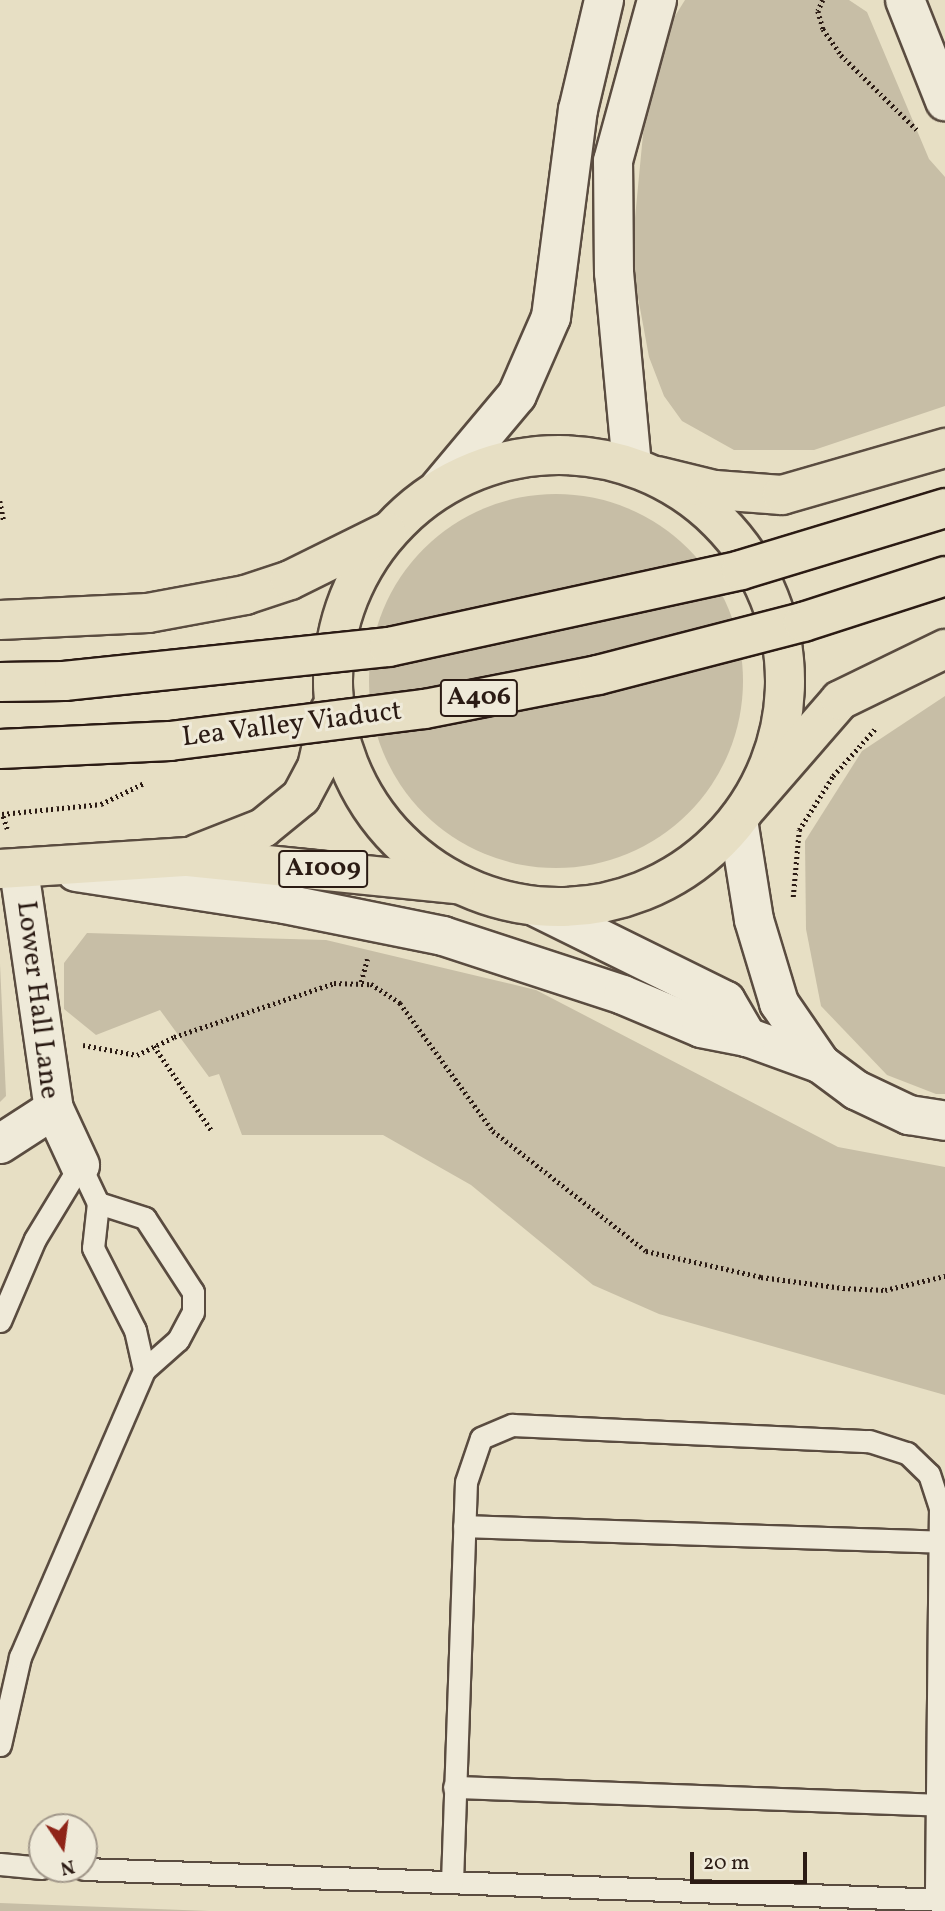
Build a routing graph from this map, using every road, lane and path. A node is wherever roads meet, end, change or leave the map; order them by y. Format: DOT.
graph roads {
  1 [pos="604,0"];
  2 [pos="657,0"];
  3 [pos="823,0"];
  4 [pos="905,0"];
  5 [pos="945,102"];
  6 [pos="912,130"];
  7 [pos="945,449"];
  8 [pos="644,471"];
  9 [pos="439,488"];
  10 [pos="0,501"];
  11 [pos="945,508"];
  12 [pos="4,521"];
  13 [pos="387,532"];
  14 [pos="945,576"];
  15 [pos="0,620"];
  16 [pos="945,649"];
  17 [pos="0,682"];
  18 [pos="332,699"];
  19 [pos="877,726"];
  20 [pos="0,749"];
  21 [pos="743,813"];
  22 [pos="188,857"];
  23 [pos="22,869"];
  24 [pos="458,884"];
  25 [pos="534,906"];
  26 [pos="794,911"];
  27 [pos="747,1037"];
  28 [pos="43,1044"];
  29 [pos="155,1046"];
  30 [pos="821,1064"];
  31 [pos="54,1109"];
  32 [pos="945,1121"];
  33 [pos="212,1131"];
  34 [pos="0,1144"];
  35 [pos="80,1165"];
  36 [pos="97,1203"];
  37 [pos="945,1276"];
  38 [pos="0,1321"];
  39 [pos="144,1370"];
  40 [pos="464,1526"];
  41 [pos="939,1542"];
  42 [pos="0,1745"];
  43 [pos="454,1787"];
  44 [pos="938,1805"];
  45 [pos="0,1864"];
  46 [pos="28,1867"];
  47 [pos="98,1869"];
  48 [pos="452,1882"];
  49 [pos="940,1899"];
  1 -- 9 [label="street"];
  2 -- 8 [label="street"];
  3 -- 6 [label="path"];
  4 -- 5 [label="street"];
  7 -- 8 [label="main road"];
  8 -- 9 [label="main road"];
  8 -- 21 [label="main road"];
  9 -- 13 [label="main road"];
  10 -- 12 [label="path"];
  11 -- 17 [label="main road, A406, bridge"];
  13 -- 15 [label="main road"];
  13 -- 18 [label="main road"];
  14 -- 20 [label="main road, Lea Valley Viaduct / A406, bridge"];
  16 -- 21 [label="main road"];
  18 -- 22 [label="main road, A1009"];
  18 -- 24 [label="main road"];
  19 -- 26 [label="path"];
  21 -- 25 [label="main road"];
  21 -- 30 [label="street"];
  22 -- 23 [label="main road, A1009"];
  22 -- 24 [label="main road, A1009"];
  23 -- 27 [label="street"];
  23 -- 28 [label="street, Lower Hall Lane"];
  24 -- 25 [label="main road"];
  25 -- 27 [label="street"];
  27 -- 30 [label="street"];
  28 -- 29 [label="path"];
  28 -- 31 [label="street, Lower Hall Lane"];
  29 -- 33 [label="path"];
  29 -- 37 [label="path"];
  30 -- 32 [label="street"];
  31 -- 34 [label="street, Lower Hall Lane"];
  31 -- 35 [label="street"];
  35 -- 36 [label="lane"];
  35 -- 38 [label="lane"];
  36 -- 39 [label="lane"];
  36 -- 39 [label="lane"];
  39 -- 42 [label="lane"];
  40 -- 41 [label="lane"];
  40 -- 41 [label="lane"];
  40 -- 43 [label="lane"];
  41 -- 44 [label="lane"];
  43 -- 44 [label="lane"];
  43 -- 48 [label="lane"];
  44 -- 49 [label="lane"];
  45 -- 46 [label="lane"];
  47 -- 48 [label="lane"];
  48 -- 49 [label="lane"];
}
